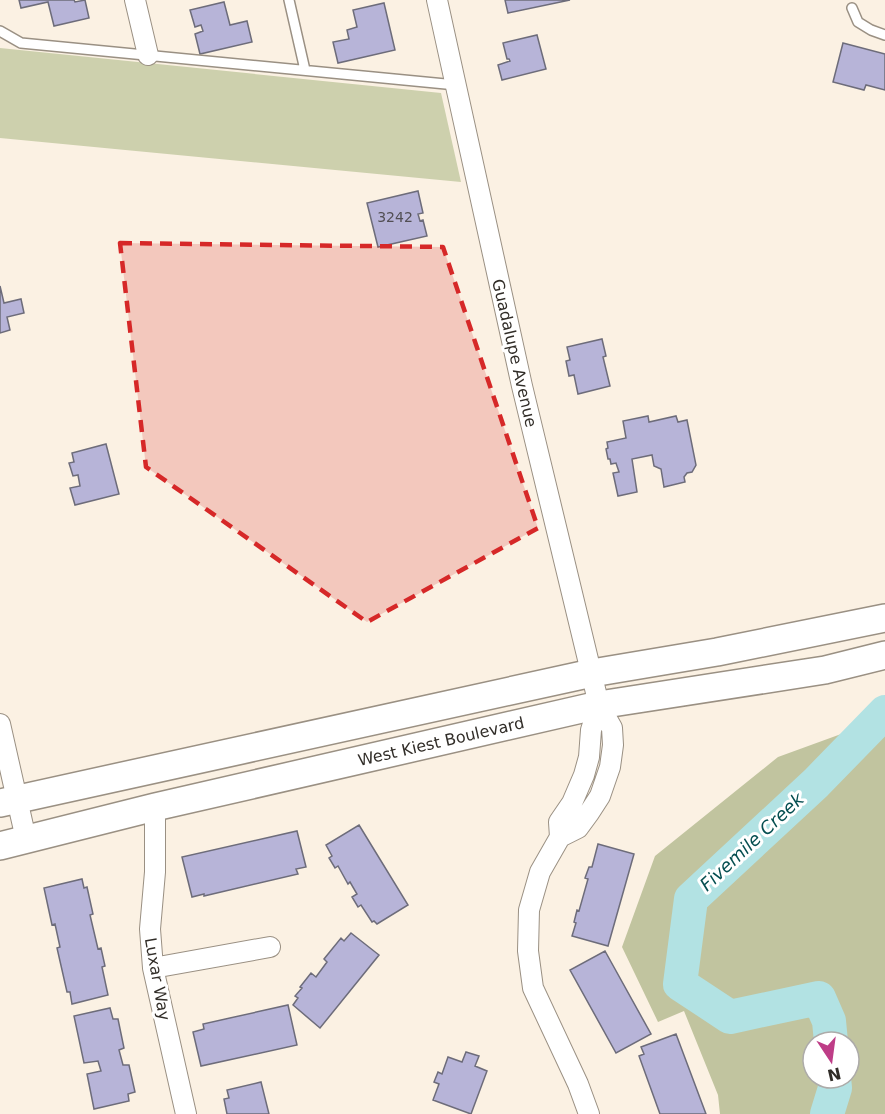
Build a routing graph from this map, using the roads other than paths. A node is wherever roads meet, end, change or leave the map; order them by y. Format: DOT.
graph roads {
  1 [pos="135,0"];
  2 [pos="289,0"];
  3 [pos="437,0"];
  4 [pos="852,8"];
  5 [pos="0,31"];
  6 [pos="885,35"];
  7 [pos="148,55"];
  8 [pos="305,70"];
  9 [pos="456,85"];
  10 [pos="885,618"];
  11 [pos="885,655"];
  12 [pos="592,673"];
  13 [pos="599,705"];
  14 [pos="0,724"];
  15 [pos="9,801"];
  16 [pos="155,807"];
  17 [pos="26,840"];
  18 [pos="0,846"];
  19 [pos="270,947"];
  20 [pos="153,968"];
  21 [pos="186,1114"];
  22 [pos="589,1114"];
  1 -- 7 [label="street"];
  2 -- 8 [label="lane"];
  3 -- 9 [label="street, Guadalupe Avenue"];
  4 -- 6 [label="lane"];
  5 -- 7 [label="lane"];
  7 -- 8 [label="lane"];
  8 -- 9 [label="lane"];
  9 -- 12 [label="street, Guadalupe Avenue"];
  10 -- 12 [label="main road, West Kiest Boulevard"];
  11 -- 13 [label="main road, West Kiest Boulevard"];
  12 -- 13 [label="street, Guadalupe Avenue"];
  12 -- 15 [label="main road, West Kiest Boulevard"];
  13 -- 16 [label="main road, West Kiest Boulevard"];
  13 -- 22 [label="street, Guadalupe Avenue"];
  14 -- 15 [label="street"];
  15 -- 17 [label="street"];
  16 -- 17 [label="main road, West Kiest Boulevard"];
  16 -- 20 [label="street, Luxar Way"];
  17 -- 18 [label="main road, West Kiest Boulevard"];
  19 -- 20 [label="street"];
  20 -- 21 [label="street, Luxar Way"];
}
